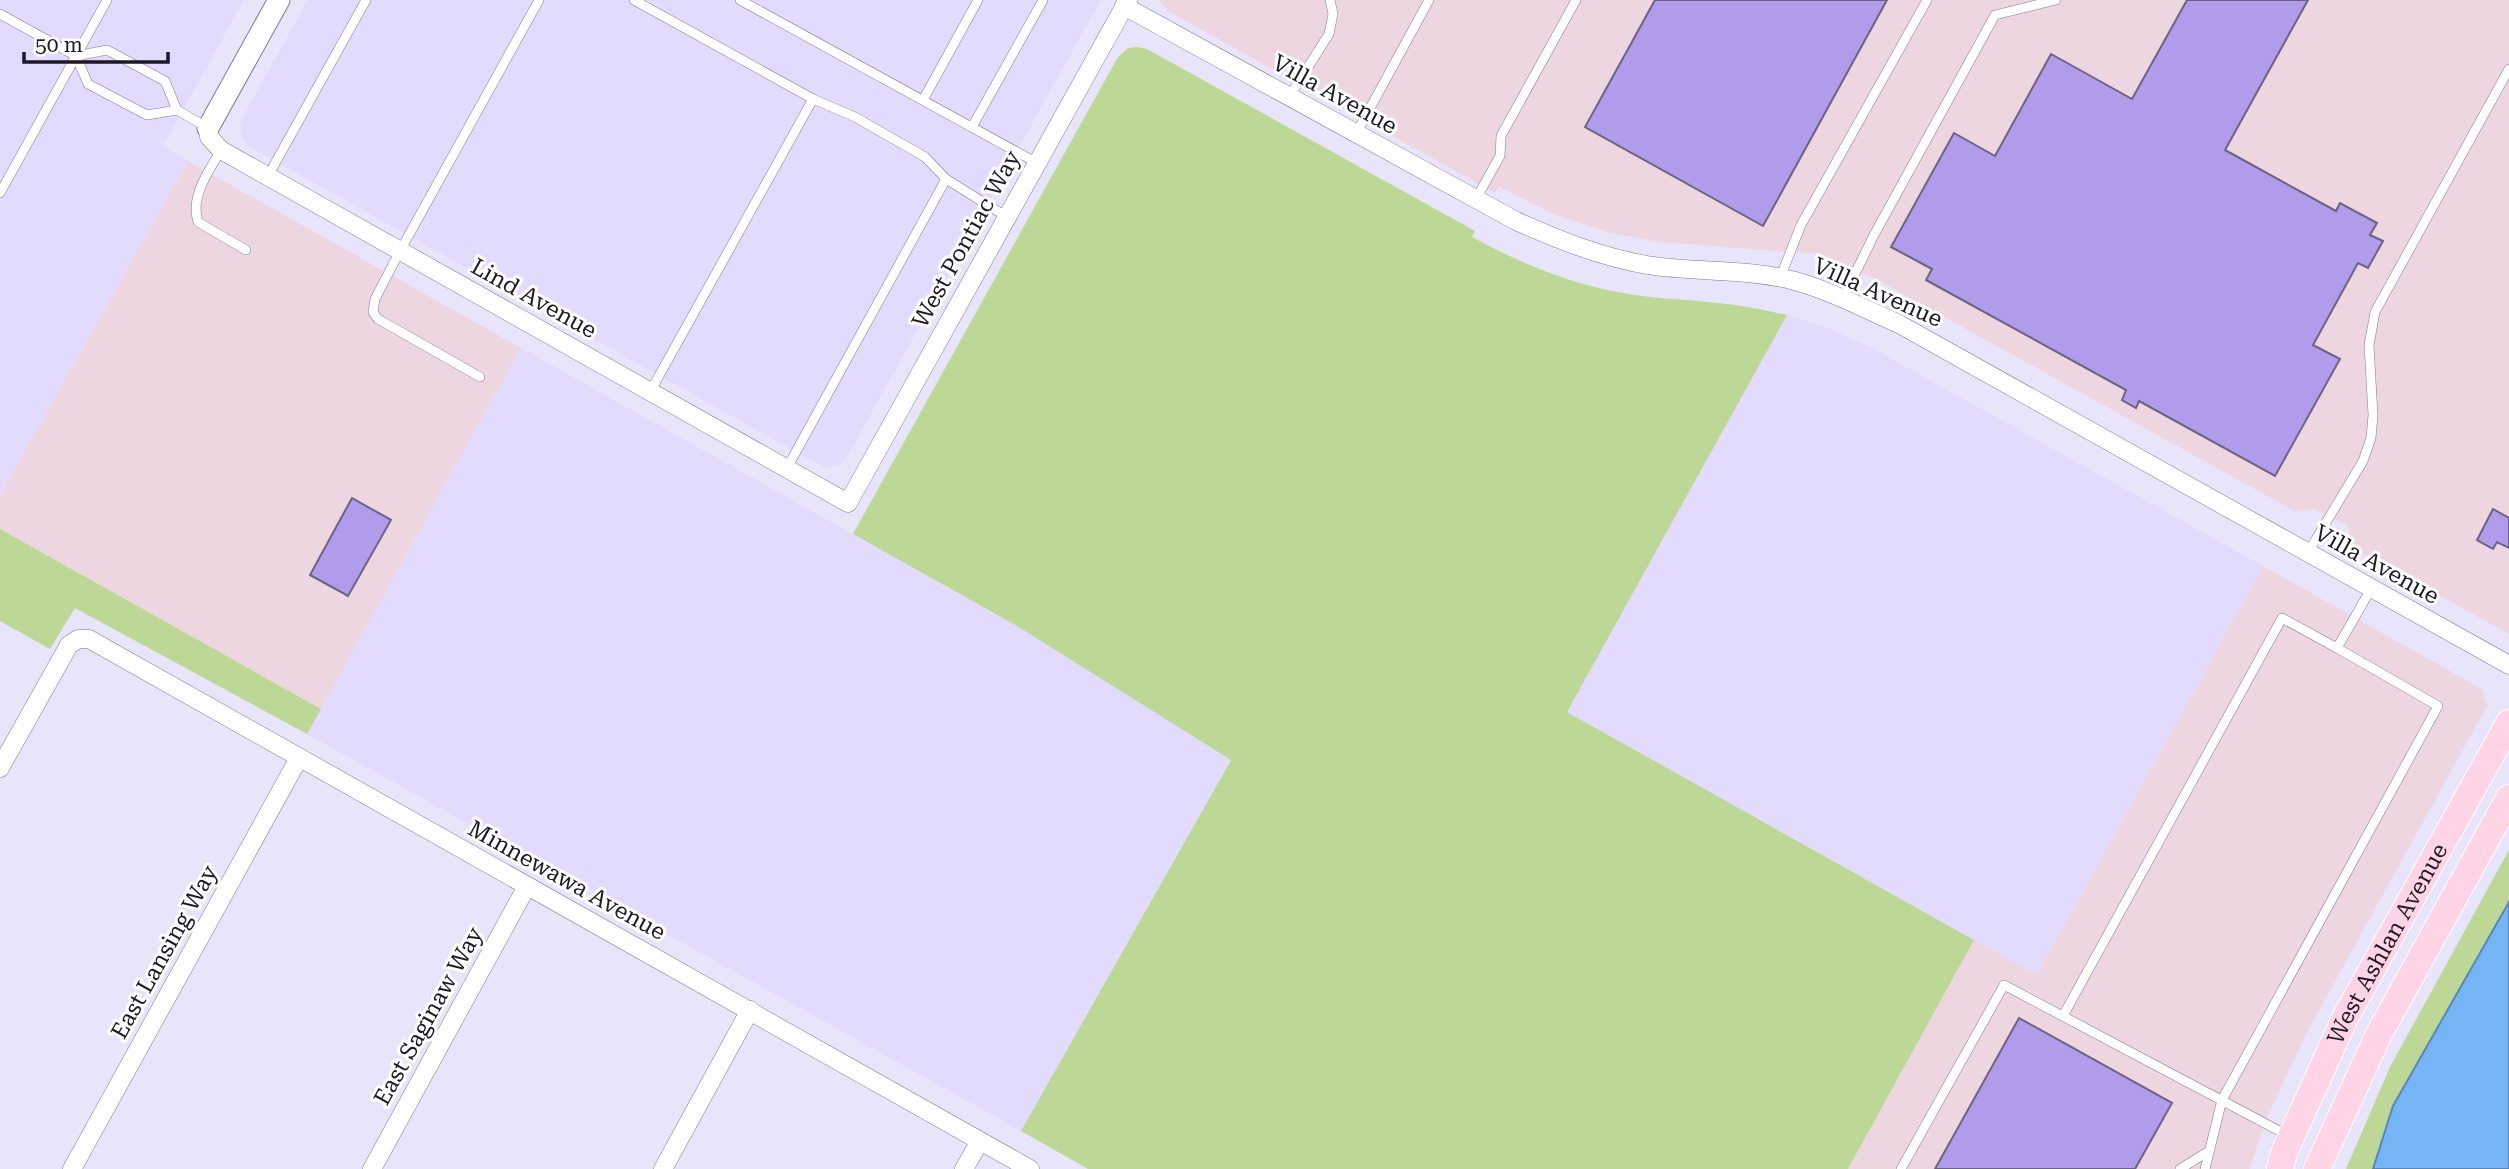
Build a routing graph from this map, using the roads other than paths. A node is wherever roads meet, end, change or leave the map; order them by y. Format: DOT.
graph roads {
  1 [pos="107,0"];
  2 [pos="279,0"];
  3 [pos="366,0"];
  4 [pos="540,0"];
  5 [pos="634,0"];
  6 [pos="740,0"];
  7 [pos="978,0"];
  8 [pos="1043,0"];
  9 [pos="1330,0"];
  10 [pos="1429,0"];
  11 [pos="1576,0"];
  12 [pos="1927,0"];
  13 [pos="2056,0"];
  14 [pos="1126,3"];
  15 [pos="0,14"];
  16 [pos="76,56"];
  17 [pos="2509,69"];
  18 [pos="1289,97"];
  19 [pos="813,99"];
  20 [pos="923,100"];
  21 [pos="177,110"];
  22 [pos="972,127"];
  23 [pos="208,128"];
  24 [pos="1356,134"];
  25 [pos="220,150"];
  26 [pos="1037,163"];
  27 [pos="268,176"];
  28 [pos="946,179"];
  29 [pos="0,193"];
  30 [pos="1476,199"];
  31 [pos="1007,217"];
  32 [pos="246,250"];
  33 [pos="400,251"];
  34 [pos="1780,278"];
  35 [pos="1843,298"];
  36 [pos="480,377"];
  37 [pos="650,392"];
  38 [pos="787,468"];
  39 [pos="848,503"];
  40 [pos="2307,554"];
  41 [pos="2371,589"];
  42 [pos="2337,648"];
  43 [pos="2509,665"];
  44 [pos="2509,723"];
  45 [pos="299,758"];
  46 [pos="0,768"];
  47 [pos="2509,798"];
  48 [pos="527,886"];
  49 [pos="750,1010"];
  50 [pos="2063,1016"];
  51 [pos="2222,1100"];
  52 [pos="2291,1137"];
  53 [pos="980,1141"];
  54 [pos="2209,1151"];
  55 [pos="72,1169"];
  56 [pos="372,1169"];
  57 [pos="663,1169"];
  58 [pos="964,1169"];
  59 [pos="1030,1169"];
  60 [pos="1901,1169"];
  61 [pos="2180,1169"];
  62 [pos="2205,1169"];
  63 [pos="2280,1169"];
  64 [pos="2317,1169"];
  1 -- 16 [label="lane"];
  2 -- 23 [label="street"];
  3 -- 27 [label="lane"];
  4 -- 33 [label="lane"];
  5 -- 19 [label="lane"];
  6 -- 20 [label="lane"];
  7 -- 20 [label="lane"];
  8 -- 22 [label="lane"];
  9 -- 18 [label="lane"];
  10 -- 24 [label="lane"];
  11 -- 30 [label="lane"];
  12 -- 34 [label="lane"];
  13 -- 35 [label="lane"];
  14 -- 18 [label="street, Villa Avenue"];
  14 -- 26 [label="street, West Pontiac Way"];
  15 -- 16 [label="lane"];
  16 -- 21 [label="lane"];
  16 -- 21 [label="lane"];
  16 -- 29 [label="lane"];
  17 -- 40 [label="lane"];
  18 -- 24 [label="street, Villa Avenue"];
  19 -- 28 [label="lane"];
  19 -- 37 [label="lane"];
  20 -- 22 [label="lane"];
  21 -- 23 [label="lane"];
  22 -- 26 [label="lane"];
  23 -- 25 [label="street"];
  24 -- 30 [label="street, Villa Avenue"];
  25 -- 27 [label="street, Lind Avenue"];
  25 -- 32 [label="lane"];
  26 -- 31 [label="street, West Pontiac Way"];
  27 -- 33 [label="street, Lind Avenue"];
  28 -- 31 [label="lane"];
  28 -- 38 [label="lane"];
  30 -- 34 [label="street, Villa Avenue"];
  31 -- 39 [label="street, West Pontiac Way"];
  33 -- 36 [label="lane"];
  33 -- 37 [label="street, Lind Avenue"];
  34 -- 35 [label="street, Villa Avenue"];
  35 -- 40 [label="street, Villa Avenue"];
  37 -- 38 [label="street, Lind Avenue"];
  38 -- 39 [label="street, Lind Avenue"];
  40 -- 41 [label="street, Villa Avenue"];
  41 -- 42 [label="lane"];
  41 -- 43 [label="street, Villa Avenue"];
  42 -- 50 [label="lane"];
  42 -- 51 [label="lane"];
  44 -- 52 [label="main road, West Ashlan Avenue"];
  45 -- 46 [label="street, Minnewawa Avenue"];
  45 -- 48 [label="street, Minnewawa Avenue"];
  45 -- 55 [label="street, East Lansing Way"];
  47 -- 64 [label="main road, West Ashlan Avenue"];
  48 -- 49 [label="street, Minnewawa Avenue"];
  48 -- 56 [label="street, East Saginaw Way"];
  49 -- 53 [label="street, Minnewawa Avenue"];
  49 -- 57 [label="street"];
  50 -- 51 [label="lane"];
  50 -- 60 [label="lane"];
  51 -- 52 [label="lane"];
  51 -- 54 [label="lane"];
  52 -- 63 [label="main road, West Ashlan Avenue"];
  53 -- 58 [label="street"];
  53 -- 59 [label="street, Minnewawa Avenue"];
  54 -- 61 [label="lane"];
  54 -- 62 [label="lane"];
}
